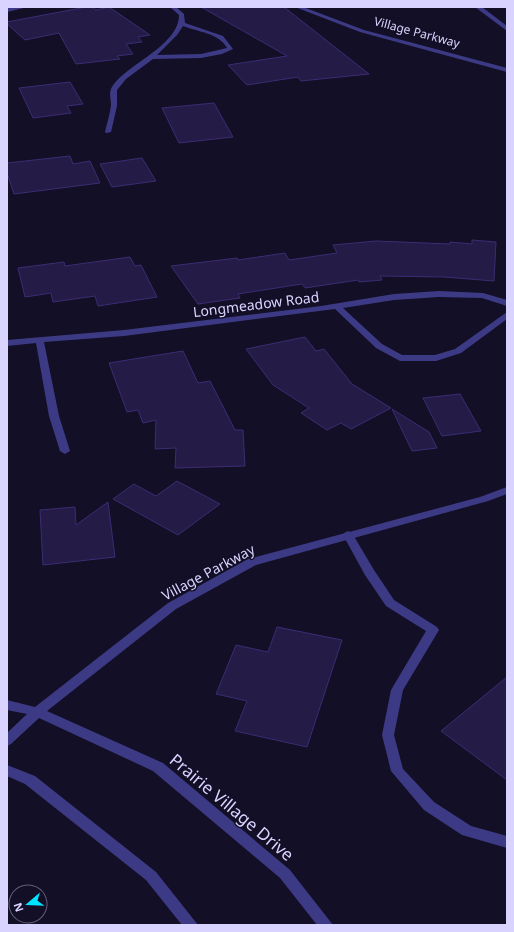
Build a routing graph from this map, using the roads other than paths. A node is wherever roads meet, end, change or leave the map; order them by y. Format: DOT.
graph roads {
  1 [pos="25,7"];
  2 [pos="173,7"];
  3 [pos="298,7"];
  4 [pos="478,7"];
  5 [pos="7,10"];
  6 [pos="182,24"];
  7 [pos="507,29"];
  8 [pos="152,57"];
  9 [pos="505,68"];
  10 [pos="108,132"];
  11 [pos="507,303"];
  12 [pos="337,307"];
  13 [pos="507,315"];
  14 [pos="40,342"];
  15 [pos="7,343"];
  16 [pos="65,450"];
  17 [pos="507,490"];
  18 [pos="348,535"];
  19 [pos="7,705"];
  20 [pos="37,712"];
  21 [pos="7,741"];
  22 [pos="7,770"];
  23 [pos="507,842"];
  24 [pos="191,925"];
  25 [pos="326,925"];
  1 -- 5 [label="street"];
  2 -- 6 [label="street"];
  3 -- 9 [label="street, Village Parkway"];
  4 -- 7 [label="street"];
  6 -- 8 [label="street"];
  6 -- 8 [label="street"];
  8 -- 10 [label="street"];
  11 -- 12 [label="street, Longmeadow Road"];
  12 -- 13 [label="street"];
  12 -- 14 [label="street, Longmeadow Road"];
  14 -- 15 [label="street, Longmeadow Road"];
  14 -- 16 [label="street"];
  17 -- 18 [label="street, Village Parkway"];
  18 -- 20 [label="street, Village Parkway"];
  18 -- 23 [label="street"];
  19 -- 20 [label="street, Prairie Village Drive"];
  20 -- 21 [label="street, Village Parkway"];
  20 -- 25 [label="street, Prairie Village Drive"];
  22 -- 24 [label="street"];
}
